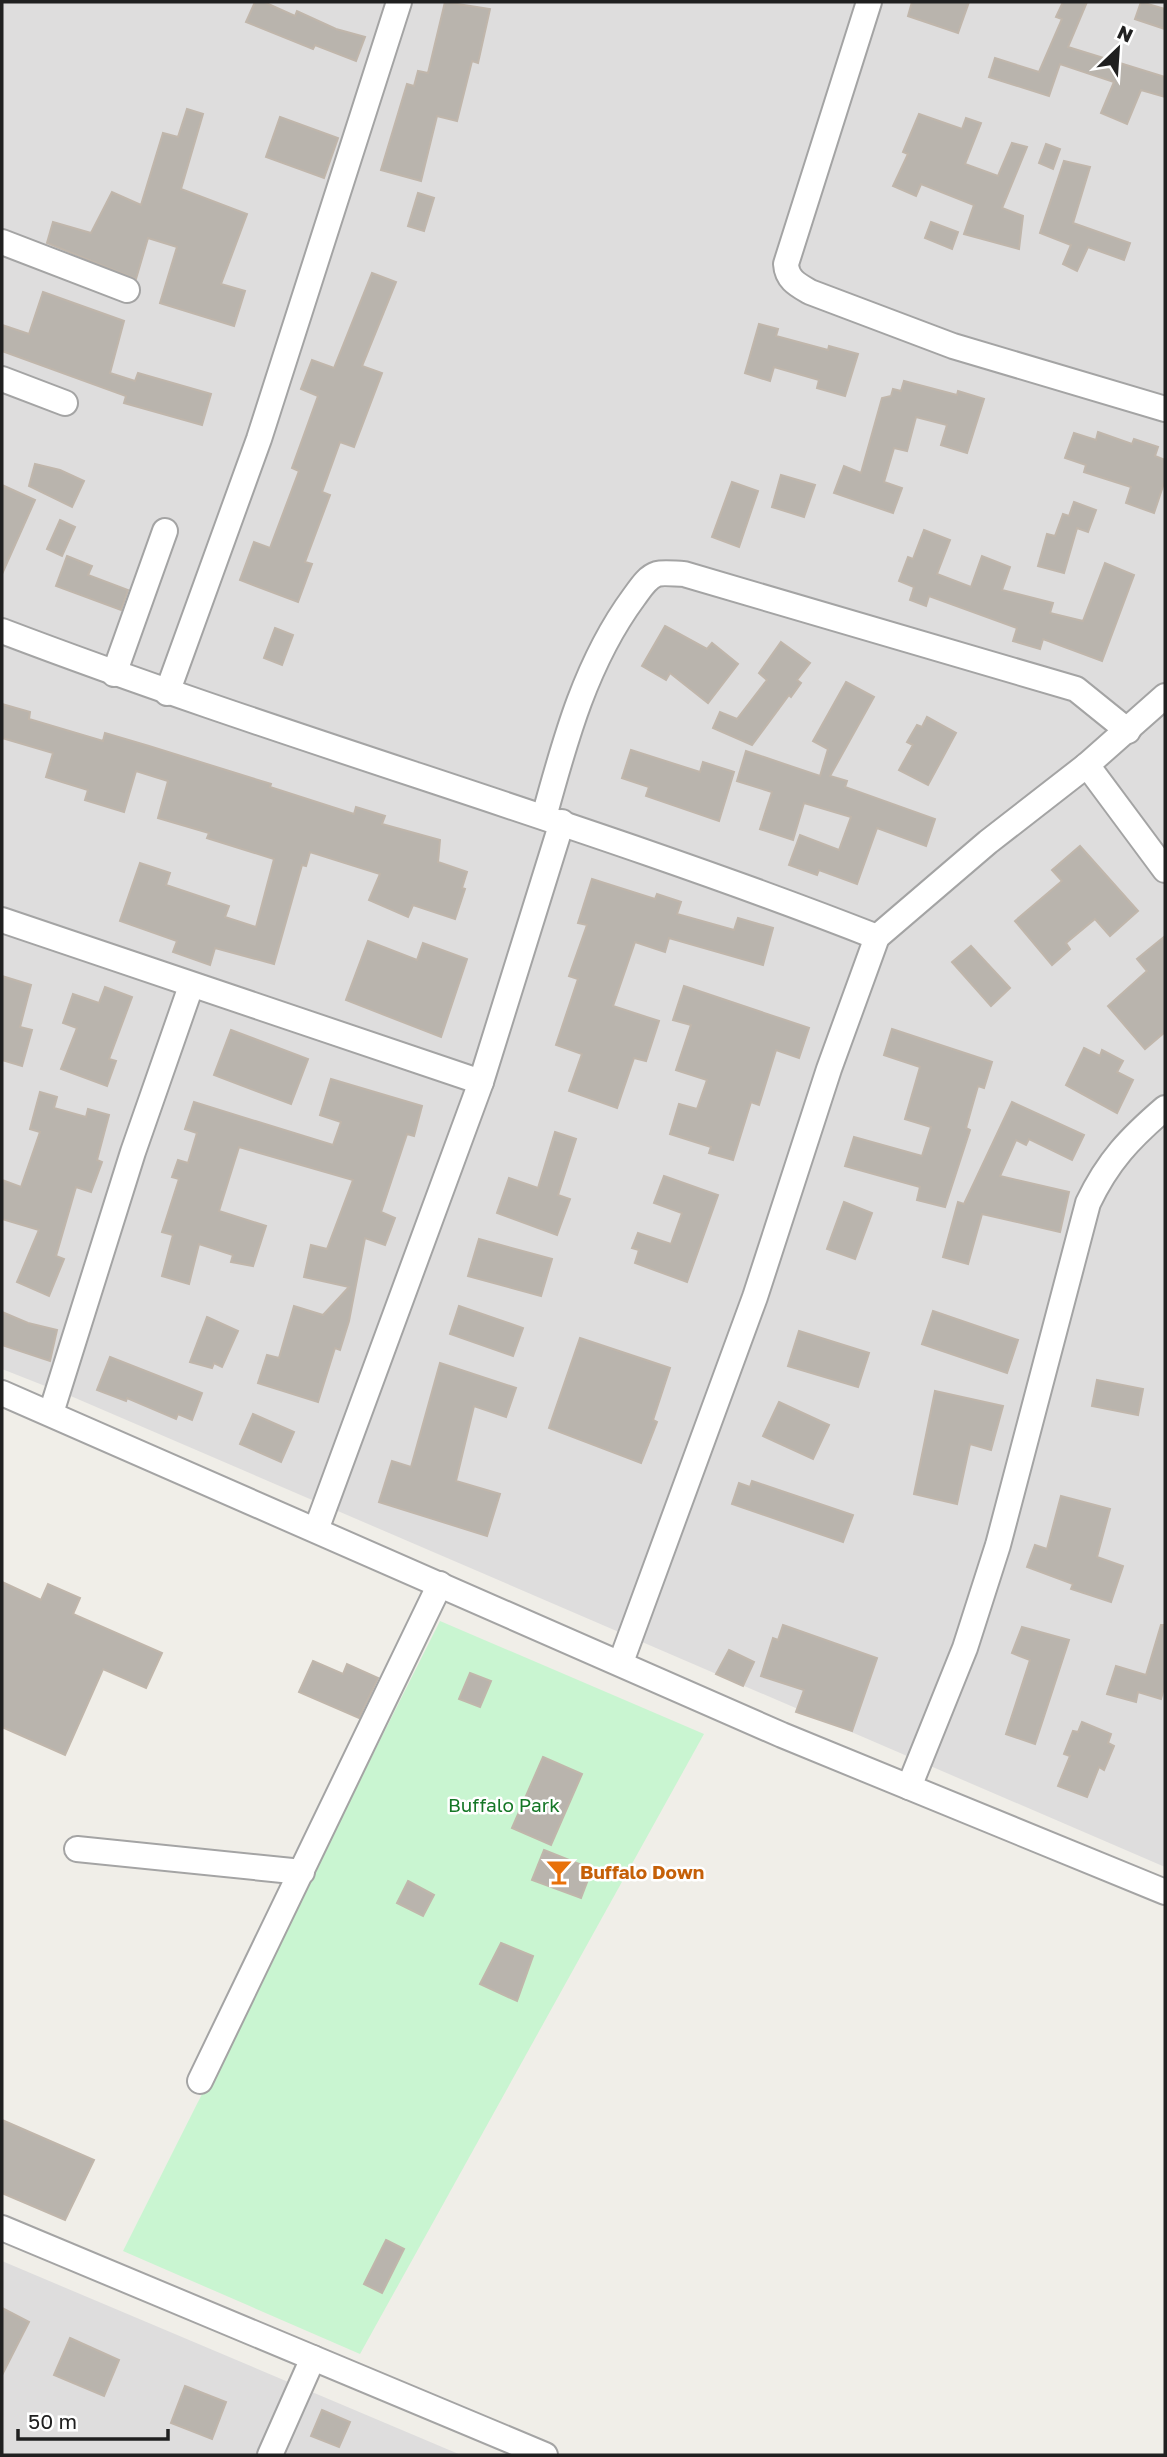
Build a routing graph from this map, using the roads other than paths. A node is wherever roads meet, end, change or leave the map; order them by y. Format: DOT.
graph roads {
  1 [pos="399,2"];
  2 [pos="869,2"];
  3 [pos="2,243"];
  4 [pos="127,290"];
  5 [pos="2,379"];
  6 [pos="65,403"];
  7 [pos="1165,409"];
  8 [pos="165,531"];
  9 [pos="2,631"];
  10 [pos="114,674"];
  11 [pos="167,693"];
  12 [pos="1165,696"];
  13 [pos="1128,731"];
  14 [pos="1087,765"];
  15 [pos="553,820"];
  16 [pos="1165,870"];
  17 [pos="2,920"];
  18 [pos="877,937"];
  19 [pos="191,986"];
  20 [pos="481,1082"];
  21 [pos="1165,1108"];
  22 [pos="2,1394"];
  23 [pos="51,1413"];
  24 [pos="316,1530"];
  25 [pos="440,1584"];
  26 [pos="621,1662"];
  27 [pos="909,1787"];
  28 [pos="77,1849"];
  29 [pos="302,1872"];
  30 [pos="1165,1892"];
  31 [pos="200,2081"];
  32 [pos="2,2228"];
  33 [pos="313,2358"];
  34 [pos="537,2454"];
  35 [pos="270,2455"];
  1 -- 11 [label="street"];
  2 -- 7 [label="street"];
  3 -- 4 [label="street"];
  5 -- 6 [label="street"];
  8 -- 10 [label="street"];
  9 -- 10 [label="street"];
  10 -- 11 [label="street"];
  11 -- 15 [label="street"];
  12 -- 13 [label="street"];
  13 -- 14 [label="street"];
  13 -- 15 [label="street"];
  14 -- 16 [label="street"];
  14 -- 18 [label="street"];
  15 -- 18 [label="street"];
  15 -- 20 [label="street"];
  17 -- 19 [label="street"];
  18 -- 26 [label="street"];
  19 -- 20 [label="street"];
  19 -- 23 [label="street"];
  20 -- 24 [label="street"];
  21 -- 27 [label="street"];
  22 -- 23 [label="street"];
  23 -- 24 [label="street"];
  24 -- 25 [label="street"];
  25 -- 26 [label="street"];
  25 -- 29 [label="street"];
  26 -- 27 [label="street"];
  27 -- 30 [label="street"];
  28 -- 29 [label="street"];
  29 -- 31 [label="street"];
  32 -- 33 [label="street"];
  33 -- 34 [label="street"];
  33 -- 35 [label="street"];
}
